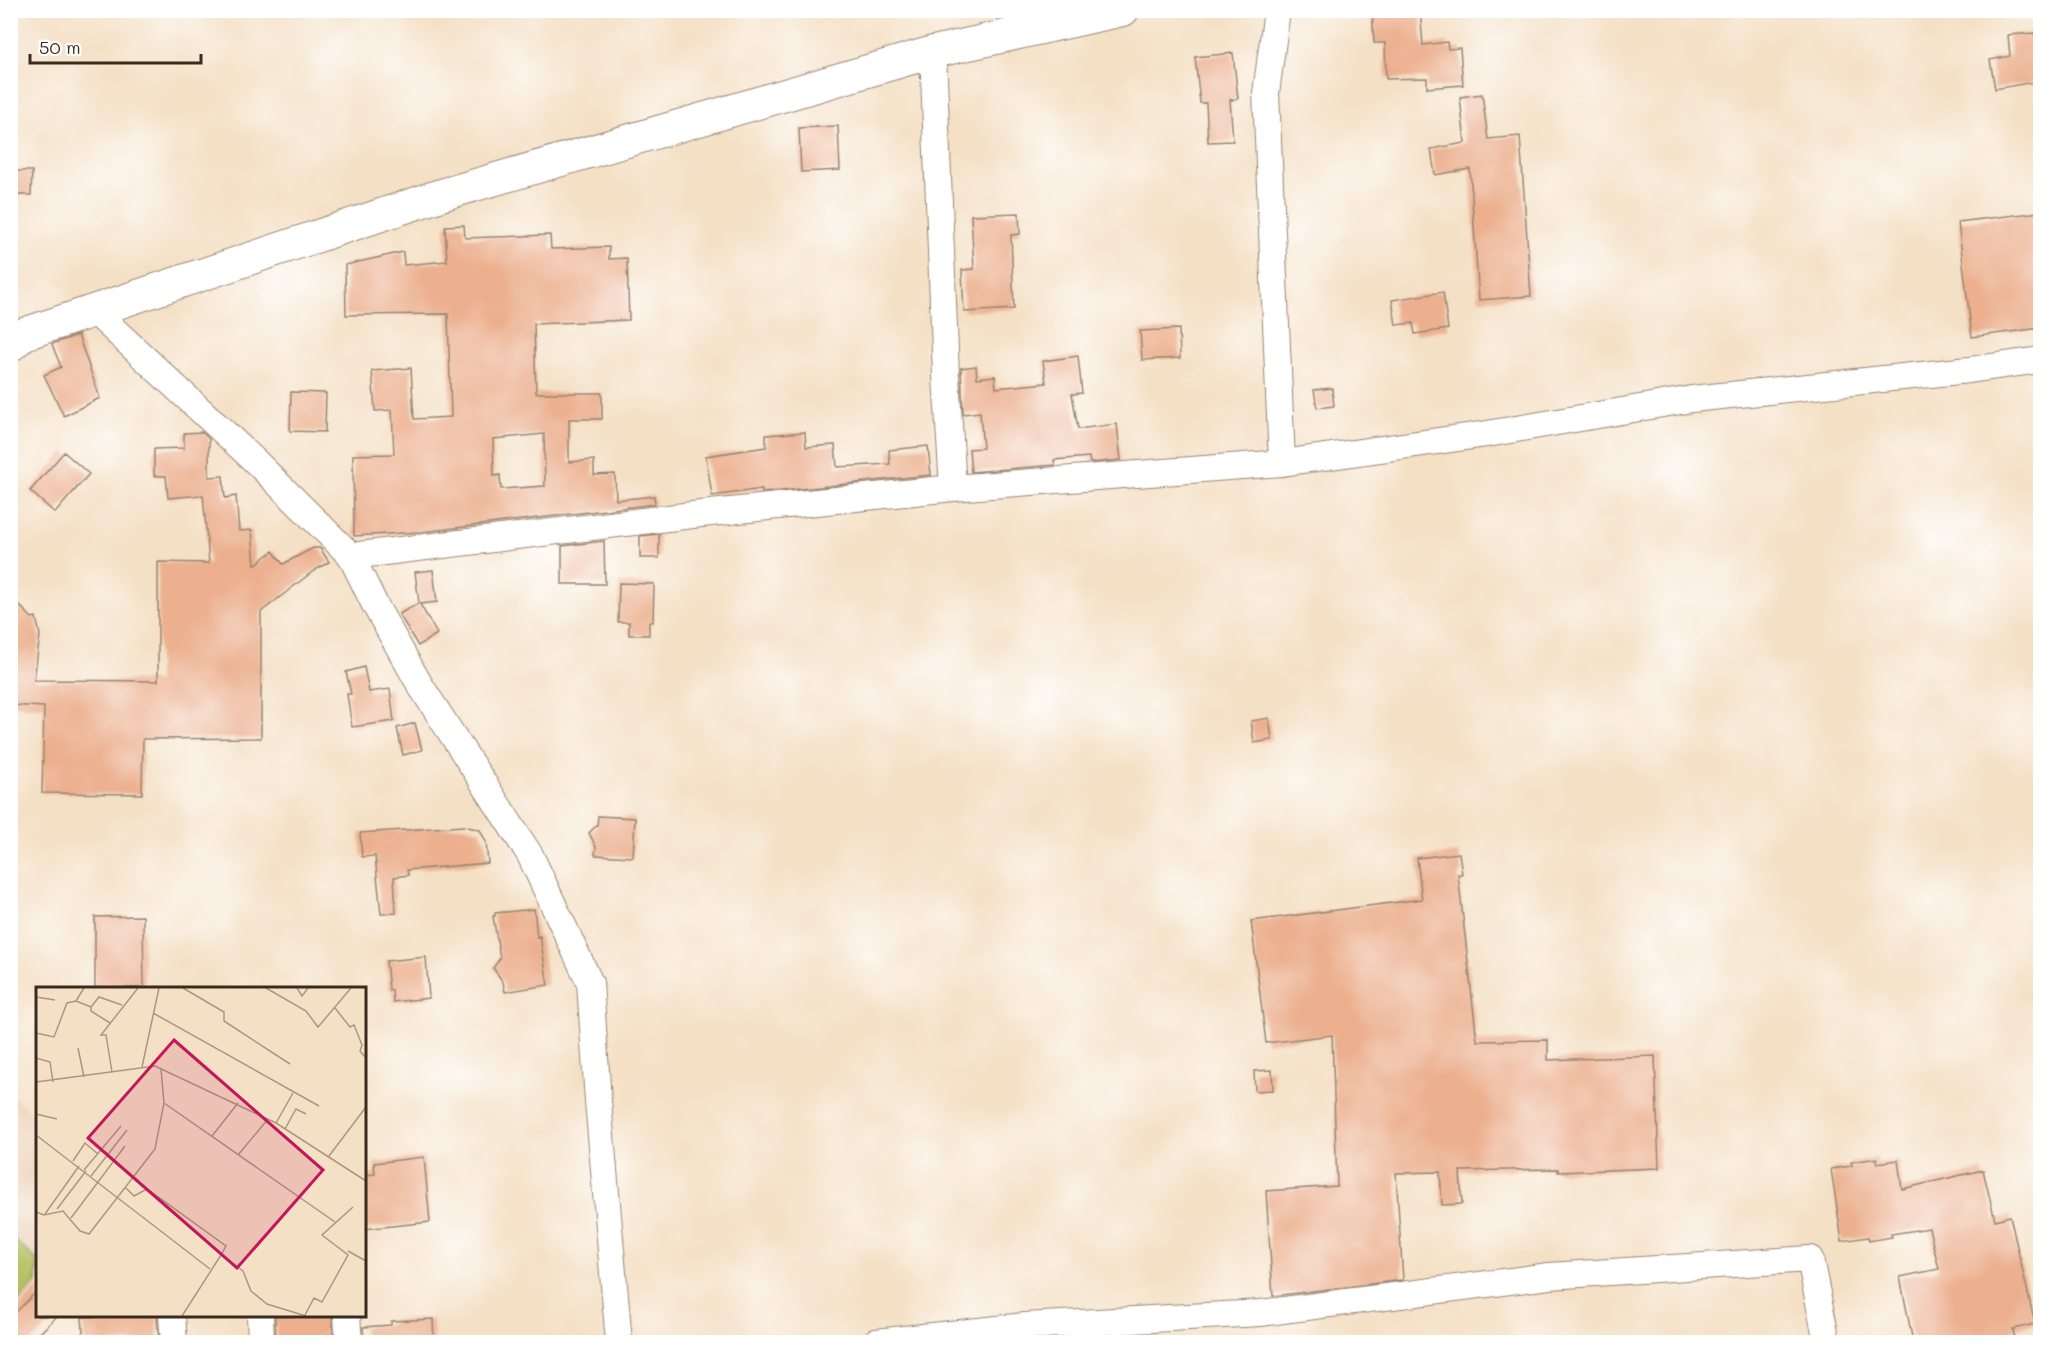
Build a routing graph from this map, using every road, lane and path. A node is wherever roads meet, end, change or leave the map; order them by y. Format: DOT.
graph roads {
  1 [pos="1123,10"];
  2 [pos="1277,10"];
  3 [pos="933,52"];
  4 [pos="94,310"];
  5 [pos="10,346"];
  6 [pos="2040,360"];
  7 [pos="1282,463"];
  8 [pos="953,488"];
  9 [pos="351,556"];
  10 [pos="172,1317"];
  11 [pos="260,1317"];
  12 [pos="347,1317"];
  13 [pos="174,1342"];
  14 [pos="261,1342"];
  15 [pos="349,1342"];
  16 [pos="619,1342"];
  17 [pos="876,1342"];
  18 [pos="1827,1342"];
  1 -- 3 [label="street"];
  2 -- 7 [label="street"];
  3 -- 4 [label="street"];
  3 -- 8 [label="street"];
  4 -- 5 [label="street"];
  4 -- 9 [label="street"];
  6 -- 7 [label="street"];
  7 -- 8 [label="street"];
  8 -- 9 [label="street"];
  9 -- 16 [label="street"];
  10 -- 13 [label="street"];
  11 -- 14 [label="street"];
  12 -- 15 [label="street"];
  17 -- 18 [label="street"];
}
